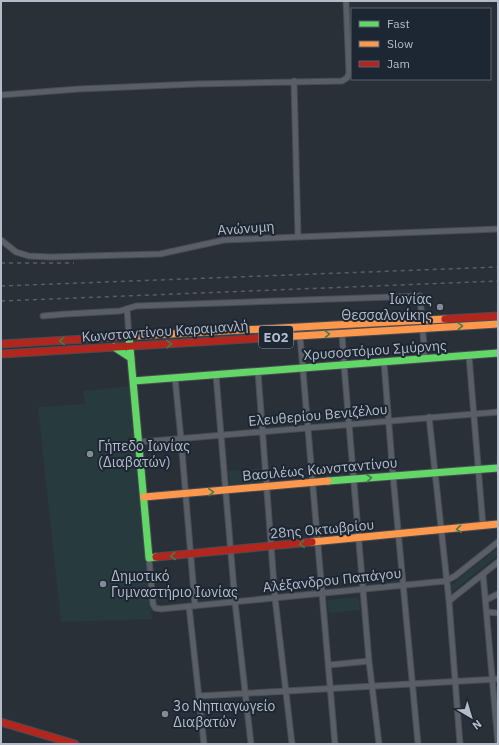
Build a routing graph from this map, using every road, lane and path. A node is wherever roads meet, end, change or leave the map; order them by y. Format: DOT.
graph roads {
  1 [pos="346,1"];
  2 [pos="294,81"];
  3 [pos="1,95"];
  4 [pos="498,229"];
  5 [pos="298,237"];
  6 [pos="1,240"];
  7 [pos="127,309"];
  8 [pos="43,316"];
  9 [pos="498,316"];
  10 [pos="422,320"];
  11 [pos="498,324"];
  12 [pos="423,328"];
  13 [pos="342,333"];
  14 [pos="300,336"];
  15 [pos="129,337"];
  16 [pos="1,344"];
  17 [pos="130,346"];
  18 [pos="113,347"];
  19 [pos="498,353"];
  20 [pos="1,354"];
  21 [pos="469,356"];
  22 [pos="131,358"];
  23 [pos="425,359"];
  24 [pos="384,362"];
  25 [pos="344,365"];
  26 [pos="303,368"];
  27 [pos="258,372"];
  28 [pos="216,375"];
  29 [pos="175,378"];
  30 [pos="133,381"];
  31 [pos="498,412"];
  32 [pos="474,414"];
  33 [pos="429,418"];
  34 [pos="389,421"];
  35 [pos="349,424"];
  36 [pos="308,428"];
  37 [pos="262,432"];
  38 [pos="222,435"];
  39 [pos="181,439"];
  40 [pos="140,442"];
  41 [pos="498,468"];
  42 [pos="478,470"];
  43 [pos="435,472"];
  44 [pos="393,476"];
  45 [pos="354,479"];
  46 [pos="313,482"];
  47 [pos="267,487"];
  48 [pos="226,491"];
  49 [pos="186,494"];
  50 [pos="144,497"];
  51 [pos="498,524"];
  52 [pos="483,526"];
  53 [pos="441,530"];
  54 [pos="399,534"];
  55 [pos="359,538"];
  56 [pos="318,542"];
  57 [pos="498,542"];
  58 [pos="270,547"];
  59 [pos="230,550"];
  60 [pos="191,554"];
  61 [pos="149,558"];
  62 [pos="498,562"];
  63 [pos="483,574"];
  64 [pos="446,581"];
  65 [pos="404,585"];
  66 [pos="364,589"];
  67 [pos="323,593"];
  68 [pos="498,594"];
  69 [pos="275,598"];
  70 [pos="449,600"];
  71 [pos="486,600"];
  72 [pos="235,602"];
  73 [pos="192,606"];
  74 [pos="487,612"];
  75 [pos="498,613"];
  76 [pos="369,661"];
  77 [pos="329,665"];
  78 [pos="495,679"];
  79 [pos="454,681"];
  80 [pos="413,683"];
  81 [pos="372,686"];
  82 [pos="331,688"];
  83 [pos="287,690"];
  84 [pos="246,693"];
  85 [pos="199,696"];
  86 [pos="1,722"];
  87 [pos="497,727"];
  88 [pos="75,744"];
  89 [pos="204,744"];
  90 [pos="251,744"];
  91 [pos="292,744"];
  92 [pos="335,744"];
  93 [pos="379,744"];
  94 [pos="418,744"];
  95 [pos="460,744"];
  96 [pos="498,744"];
  1 -- 2 [label="street"];
  2 -- 3 [label="street"];
  2 -- 5 [label="street"];
  4 -- 5 [label="street, Ανώνυμη"];
  5 -- 6 [label="street, Ανώνυμη"];
  7 -- 8 [label="street"];
  7 -- 10 [label="street"];
  7 -- 15 [label="street"];
  9 -- 10 [label="street, Κωνσταντίνου Καραμανλή / ΕΟ2"];
  10 -- 12 [label="street"];
  10 -- 15 [label="street, Κωνσταντίνου Καραμανλή / ΕΟ2"];
  12 -- 11 [label="street, Κωνσταντίνου Καραμανλή / ΕΟ2, one-way"];
  12 -- 13 [label="street, Κωνσταντίνου Καραμανλή / ΕΟ2"];
  12 -- 23 [label="street"];
  14 -- 13 [label="street, Κωνσταντίνου Καραμανλή / ΕΟ2, one-way"];
  13 -- 25 [label="street"];
  17 -- 14 [label="street, Κωνσταντίνου Καραμανλή / ΕΟ2, one-way"];
  14 -- 26 [label="street"];
  15 -- 16 [label="street, Κωνσταντίνου Καραμανλή / ΕΟ2, one-way"];
  15 -- 17 [label="street"];
  17 -- 18 [label="street, Κωνσταντίνου Καραμανλή / ΕΟ2"];
  17 -- 22 [label="street"];
  18 -- 20 [label="street, Κωνσταντίνου Καραμανλή / ΕΟ2"];
  18 -- 22 [label="street"];
  19 -- 21 [label="street, Χρυσοστόμου Σμύρνης"];
  21 -- 23 [label="street, Χρυσοστόμου Σμύρνης"];
  21 -- 32 [label="street"];
  22 -- 30 [label="street"];
  23 -- 24 [label="street, Χρυσοστόμου Σμύρνης"];
  24 -- 25 [label="street, Χρυσοστόμου Σμύρνης"];
  24 -- 34 [label="street"];
  25 -- 26 [label="street, Χρυσοστόμου Σμύρνης"];
  25 -- 35 [label="street"];
  26 -- 27 [label="street, Χρυσοστόμου Σμύρνης"];
  26 -- 36 [label="street"];
  27 -- 28 [label="street, Χρυσοστόμου Σμύρνης"];
  27 -- 37 [label="street"];
  28 -- 29 [label="street, Χρυσοστόμου Σμύρνης"];
  28 -- 38 [label="street"];
  29 -- 30 [label="street, Χρυσοστόμου Σμύρνης"];
  29 -- 39 [label="street"];
  30 -- 40 [label="street"];
  31 -- 32 [label="street, Ελευθερίου Βενιζέλου"];
  32 -- 33 [label="street, Ελευθερίου Βενιζέλου"];
  32 -- 42 [label="street"];
  33 -- 34 [label="street, Ελευθερίου Βενιζέλου"];
  33 -- 43 [label="street"];
  34 -- 35 [label="street, Ελευθερίου Βενιζέλου"];
  34 -- 44 [label="street"];
  35 -- 36 [label="street, Ελευθερίου Βενιζέλου"];
  35 -- 45 [label="street"];
  36 -- 37 [label="street, Ελευθερίου Βενιζέλου"];
  36 -- 46 [label="street"];
  37 -- 38 [label="street, Ελευθερίου Βενιζέλου"];
  37 -- 47 [label="street"];
  38 -- 39 [label="street, Ελευθερίου Βενιζέλου"];
  38 -- 48 [label="street"];
  39 -- 40 [label="street, Ελευθερίου Βενιζέλου"];
  39 -- 49 [label="street"];
  40 -- 50 [label="street"];
  41 -- 42 [label="street, Βασιλέως Κωνσταντίνου"];
  42 -- 43 [label="street, Βασιλέως Κωνσταντίνου"];
  42 -- 52 [label="street"];
  43 -- 44 [label="street, Βασιλέως Κωνσταντίνου"];
  43 -- 53 [label="street"];
  45 -- 44 [label="street, Βασιλέως Κωνσταντίνου, one-way"];
  44 -- 54 [label="street"];
  45 -- 46 [label="street, Βασιλέως Κωνσταντίνου"];
  45 -- 55 [label="street"];
  46 -- 47 [label="street, Βασιλέως Κωνσταντίνου"];
  46 -- 56 [label="street"];
  47 -- 48 [label="street, Βασιλέως Κωνσταντίνου"];
  47 -- 58 [label="street"];
  49 -- 48 [label="street, Βασιλέως Κωνσταντίνου, one-way"];
  48 -- 59 [label="street"];
  49 -- 50 [label="street, Βασιλέως Κωνσταντίνου"];
  49 -- 60 [label="street"];
  50 -- 61 [label="street"];
  51 -- 52 [label="street, 28ης Οκτωβρίου"];
  52 -- 53 [label="street, 28ης Οκτωβρίου, one-way"];
  53 -- 54 [label="street, 28ης Οκτωβρίου"];
  53 -- 64 [label="street"];
  54 -- 55 [label="street, 28ης Οκτωβρίου"];
  54 -- 65 [label="street"];
  55 -- 56 [label="street, 28ης Οκτωβρίου"];
  55 -- 66 [label="street"];
  56 -- 58 [label="street, 28ης Οκτωβρίου, one-way"];
  56 -- 67 [label="street"];
  57 -- 64 [label="street, Αλέξανδρου Παπάγου"];
  58 -- 59 [label="street, 28ης Οκτωβρίου"];
  58 -- 69 [label="street"];
  59 -- 60 [label="street, 28ης Οκτωβρίου"];
  59 -- 72 [label="street"];
  60 -- 61 [label="street, 28ης Οκτωβρίου, one-way"];
  60 -- 73 [label="street"];
  61 -- 73 [label="street, Αλέξανδρου Παπάγου"];
  62 -- 63 [label="street"];
  63 -- 70 [label="street"];
  63 -- 71 [label="street"];
  64 -- 65 [label="street, Αλέξανδρου Παπάγου"];
  64 -- 70 [label="street"];
  65 -- 66 [label="street, Αλέξανδρου Παπάγου"];
  65 -- 80 [label="street"];
  66 -- 67 [label="street, Αλέξανδρου Παπάγου"];
  66 -- 76 [label="street"];
  67 -- 69 [label="street, Αλέξανδρου Παπάγου"];
  67 -- 77 [label="street"];
  68 -- 71 [label="street"];
  69 -- 72 [label="street, Αλέξανδρου Παπάγου"];
  69 -- 83 [label="street"];
  70 -- 79 [label="street"];
  71 -- 74 [label="street"];
  72 -- 73 [label="street, Αλέξανδρου Παπάγου"];
  72 -- 84 [label="street"];
  73 -- 85 [label="street"];
  74 -- 75 [label="street"];
  74 -- 78 [label="street"];
  76 -- 77 [label="street"];
  76 -- 81 [label="street"];
  77 -- 82 [label="street"];
  78 -- 79 [label="street"];
  78 -- 87 [label="street"];
  79 -- 80 [label="street"];
  79 -- 95 [label="street"];
  80 -- 81 [label="street"];
  80 -- 94 [label="street"];
  81 -- 82 [label="street"];
  81 -- 93 [label="street"];
  82 -- 83 [label="street"];
  82 -- 92 [label="street"];
  83 -- 84 [label="street"];
  83 -- 91 [label="street"];
  84 -- 85 [label="street"];
  84 -- 90 [label="street"];
  85 -- 89 [label="street"];
  86 -- 88 [label="street"];
  87 -- 96 [label="street"];
}
